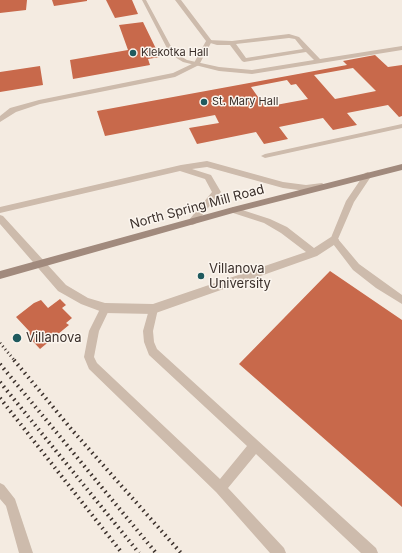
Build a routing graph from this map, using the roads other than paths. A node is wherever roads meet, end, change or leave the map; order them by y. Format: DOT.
graph roads {
  1 [pos="144,0"];
  2 [pos="178,0"];
  3 [pos="209,41"];
  4 [pos="232,43"];
  5 [pos="402,48"];
  6 [pos="307,50"];
  7 [pos="319,62"];
  8 [pos="197,64"];
  9 [pos="0,120"];
  10 [pos="402,126"];
  11 [pos="265,156"];
  12 [pos="402,167"];
  13 [pos="181,168"];
  14 [pos="368,175"];
  15 [pos="326,186"];
  16 [pos="0,210"];
  17 [pos="233,210"];
  18 [pos="0,218"];
  19 [pos="192,222"];
  20 [pos="334,240"];
  21 [pos="314,253"];
  22 [pos="0,275"];
  23 [pos="402,300"];
  24 [pos="105,308"];
  25 [pos="153,309"];
  26 [pos="255,446"];
  27 [pos="220,488"];
  28 [pos="0,489"];
  29 [pos="23,550"];
  30 [pos="279,553"];
  31 [pos="371,553"];
  1 -- 8 [label="lane"];
  2 -- 3 [label="street"];
  3 -- 4 [label="lane"];
  3 -- 8 [label="street"];
  4 -- 6 [label="lane"];
  4 -- 6 [label="lane"];
  5 -- 7 [label="lane"];
  6 -- 7 [label="lane"];
  7 -- 8 [label="lane"];
  8 -- 9 [label="street"];
  10 -- 11 [label="lane"];
  12 -- 14 [label="main road, North Spring Mill Road"];
  13 -- 15 [label="street"];
  13 -- 16 [label="street"];
  13 -- 19 [label="street"];
  14 -- 15 [label="main road, North Spring Mill Road"];
  14 -- 20 [label="lane"];
  15 -- 17 [label="main road, North Spring Mill Road"];
  17 -- 19 [label="main road, North Spring Mill Road"];
  17 -- 21 [label="street"];
  18 -- 24 [label="street"];
  19 -- 22 [label="main road, North Spring Mill Road"];
  20 -- 21 [label="street"];
  20 -- 23 [label="lane"];
  21 -- 25 [label="street"];
  24 -- 25 [label="street"];
  24 -- 27 [label="lane"];
  25 -- 26 [label="lane"];
  26 -- 27 [label="lane"];
  26 -- 31 [label="lane"];
  27 -- 30 [label="lane"];
  28 -- 29 [label="lane"];
}
